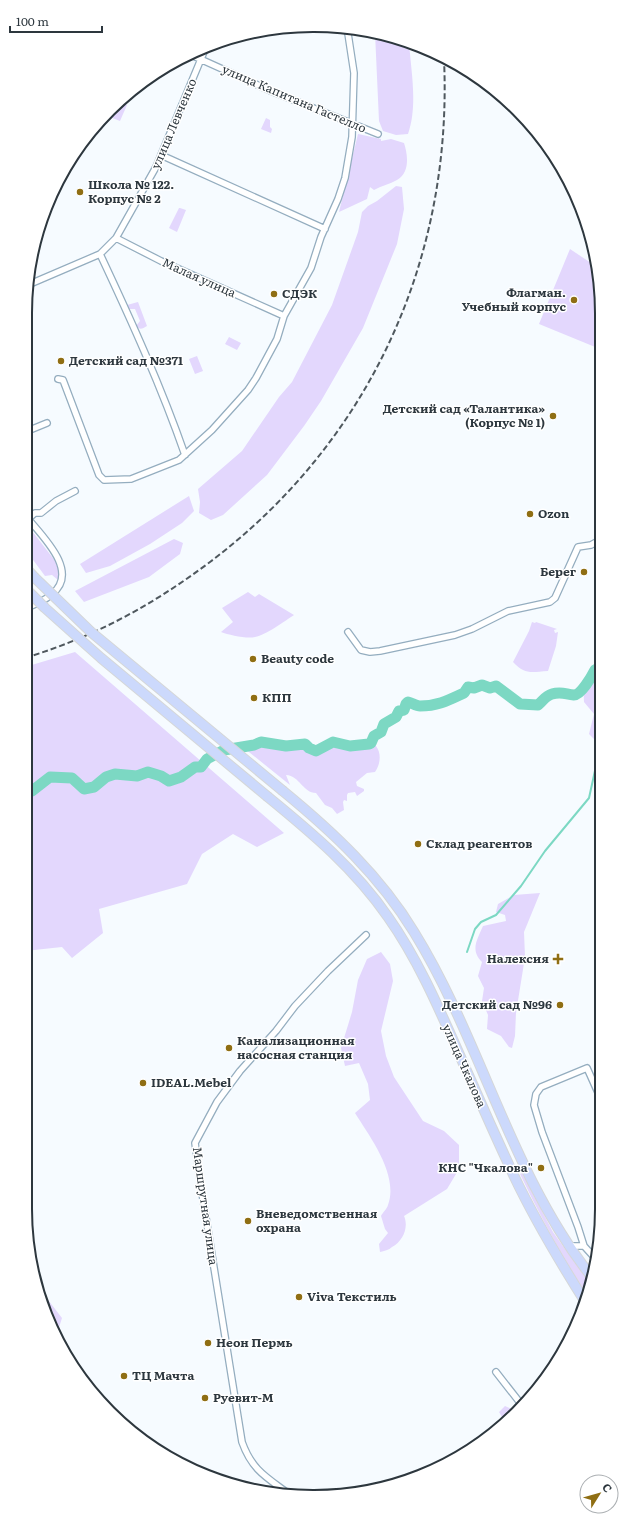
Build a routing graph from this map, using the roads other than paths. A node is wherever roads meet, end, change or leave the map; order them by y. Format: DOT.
graph roads {
  1 [pos="348,34"];
  2 [pos="203,54"];
  3 [pos="197,57"];
  4 [pos="201,59"];
  5 [pos="352,124"];
  6 [pos="378,134"];
  7 [pos="161,155"];
  8 [pos="325,229"];
  9 [pos="116,238"];
  10 [pos="100,254"];
  11 [pos="34,282"];
  12 [pos="284,316"];
  13 [pos="58,379"];
  14 [pos="47,423"];
  15 [pos="32,429"];
  16 [pos="184,455"];
  17 [pos="75,491"];
  18 [pos="32,515"];
  19 [pos="32,524"];
  20 [pos="595,543"];
  21 [pos="32,574"];
  22 [pos="34,577"];
  23 [pos="32,595"];
  24 [pos="32,605"];
  25 [pos="348,632"];
  26 [pos="366,935"];
  27 [pos="595,1086"];
  28 [pos="570,1246"];
  29 [pos="584,1246"];
  30 [pos="591,1255"];
  31 [pos="588,1271"];
  32 [pos="581,1295"];
  33 [pos="496,1372"];
  34 [pos="519,1401"];
  35 [pos="281,1488"];
  1 -- 5 [label="street"];
  2 -- 4 [label="street, улица Левченко"];
  3 -- 4 [label="street, улица Капитана Гастелло"];
  4 -- 5 [label="street, улица Капитана Гастелло"];
  4 -- 7 [label="street, улица Левченко"];
  5 -- 6 [label="street, улица Капитана Гастелло"];
  5 -- 8 [label="street"];
  7 -- 8 [label="street"];
  7 -- 9 [label="street, улица Левченко"];
  8 -- 12 [label="street"];
  9 -- 10 [label="street, улица Левченко"];
  9 -- 12 [label="street, Малая улица"];
  10 -- 11 [label="street, улица Левченко"];
  10 -- 16 [label="street"];
  12 -- 16 [label="street"];
  13 -- 16 [label="street"];
  14 -- 15 [label="street"];
  17 -- 18 [label="street"];
  19 -- 24 [label="street"];
  20 -- 25 [label="street"];
  21 -- 22 [label="street"];
  22 -- 28 [label="main road, улица Чкалова, bridge"];
  23 -- 32 [label="main road, улица Чкалова, bridge"];
  26 -- 35 [label="street, Маршрутная улица"];
  27 -- 29 [label="street"];
  28 -- 29 [label="street"];
  28 -- 31 [label="main road, улица Чкалова"];
  29 -- 30 [label="street"];
  33 -- 34 [label="street"];
}
